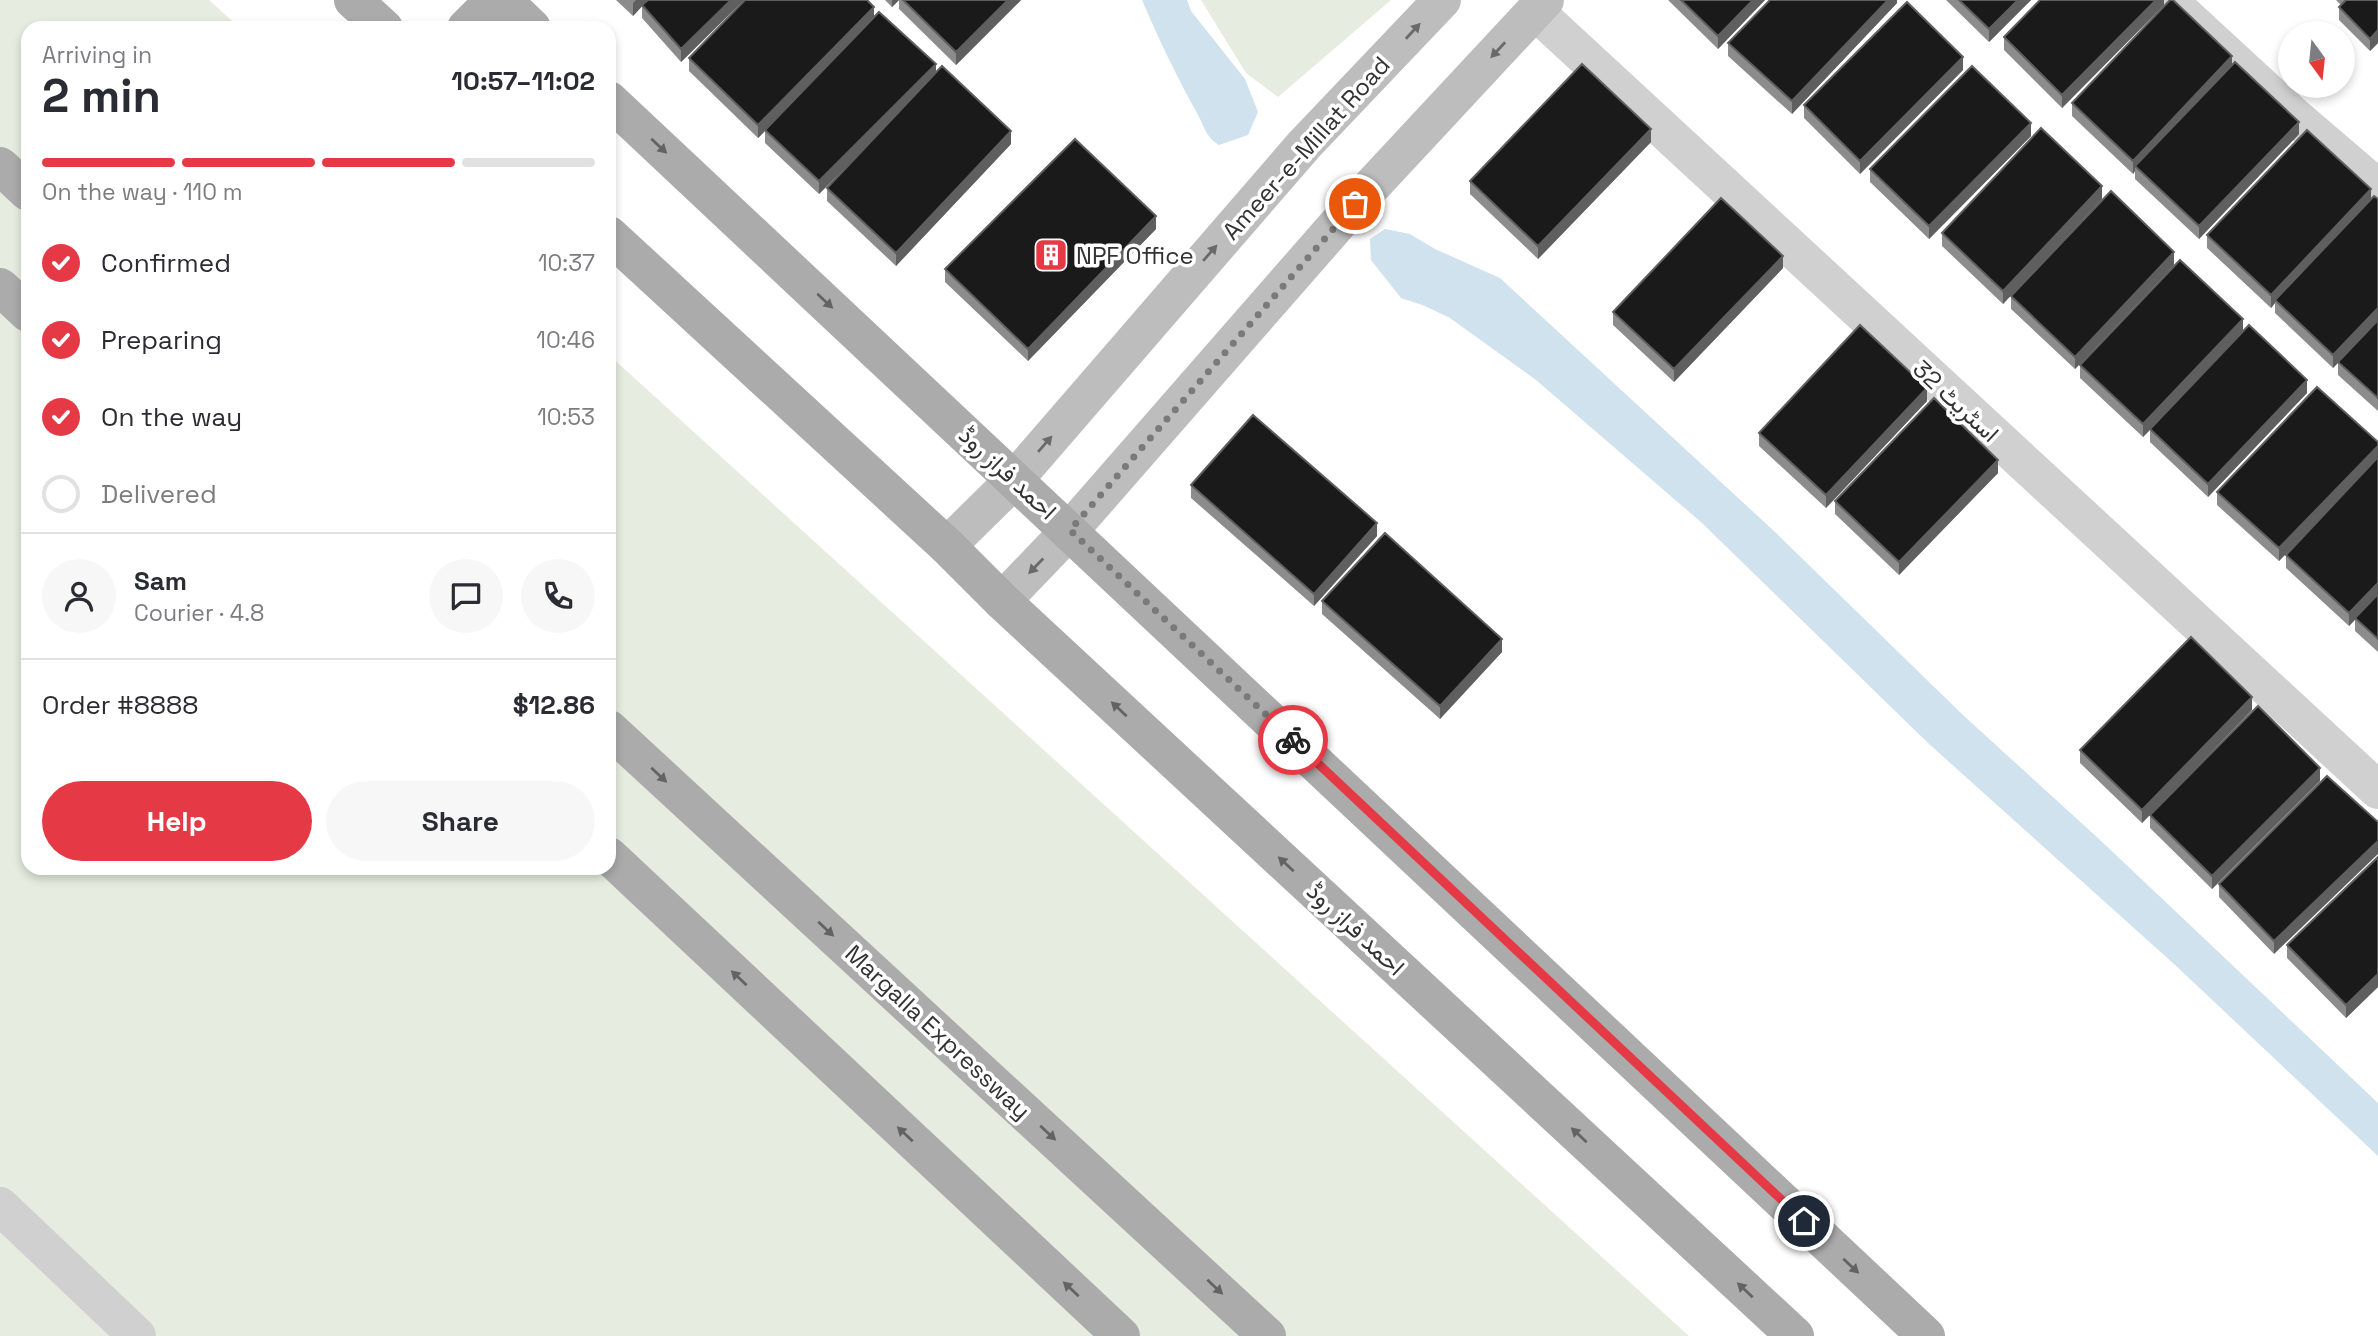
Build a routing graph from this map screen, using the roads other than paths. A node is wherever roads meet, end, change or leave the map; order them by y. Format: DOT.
graph roads {
  1 [pos="354,0"];
  2 [pos="494,0"];
  3 [pos="503,0"];
  4 [pos="1442,0"];
  5 [pos="2168,0"];
  6 [pos="1540,6"];
  7 [pos="376,21"];
  8 [pos="473,21"];
  9 [pos="526,21"];
  10 [pos="616,107"];
  11 [pos="0,166"];
  12 [pos="21,186"];
  13 [pos="2378,188"];
  14 [pos="616,241"];
  15 [pos="0,287"];
  16 [pos="21,306"];
  17 [pos="1014,479"];
  18 [pos="1070,530"];
  19 [pos="947,545"];
  20 [pos="1002,601"];
  21 [pos="616,735"];
  22 [pos="2378,790"];
  23 [pos="616,863"];
  24 [pos="0,1206"];
  25 [pos="137,1336"];
  26 [pos="1121,1336"];
  27 [pos="1267,1336"];
  28 [pos="1796,1336"];
  29 [pos="1926,1336"];
  1 -- 7 [label="main road"];
  2 -- 8 [label="main road"];
  3 -- 9 [label="main road"];
  17 -- 4 [label="main road, Ameer-e-Millat Road, one-way"];
  5 -- 13 [label="street"];
  6 -- 18 [label="main road, one-way"];
  6 -- 22 [label="street, اسٹریٹ 32"];
  10 -- 17 [label="main road, احمد فراز روڈ, one-way"];
  11 -- 12 [label="main road"];
  14 -- 19 [label="main road, احمد فراز روڈ"];
  15 -- 16 [label="main road"];
  17 -- 18 [label="main road, احمد فراز روڈ"];
  17 -- 19 [label="main road, Ameer-e-Millat Road"];
  18 -- 20 [label="main road, one-way"];
  18 -- 29 [label="main road, احمد فراز روڈ, one-way"];
  19 -- 20 [label="main road, احمد فراز روڈ"];
  28 -- 20 [label="main road, احمد فراز روڈ, one-way"];
  21 -- 27 [label="main road, Margalla Expressway, one-way"];
  26 -- 23 [label="main road, one-way"];
  24 -- 25 [label="street"];
}
